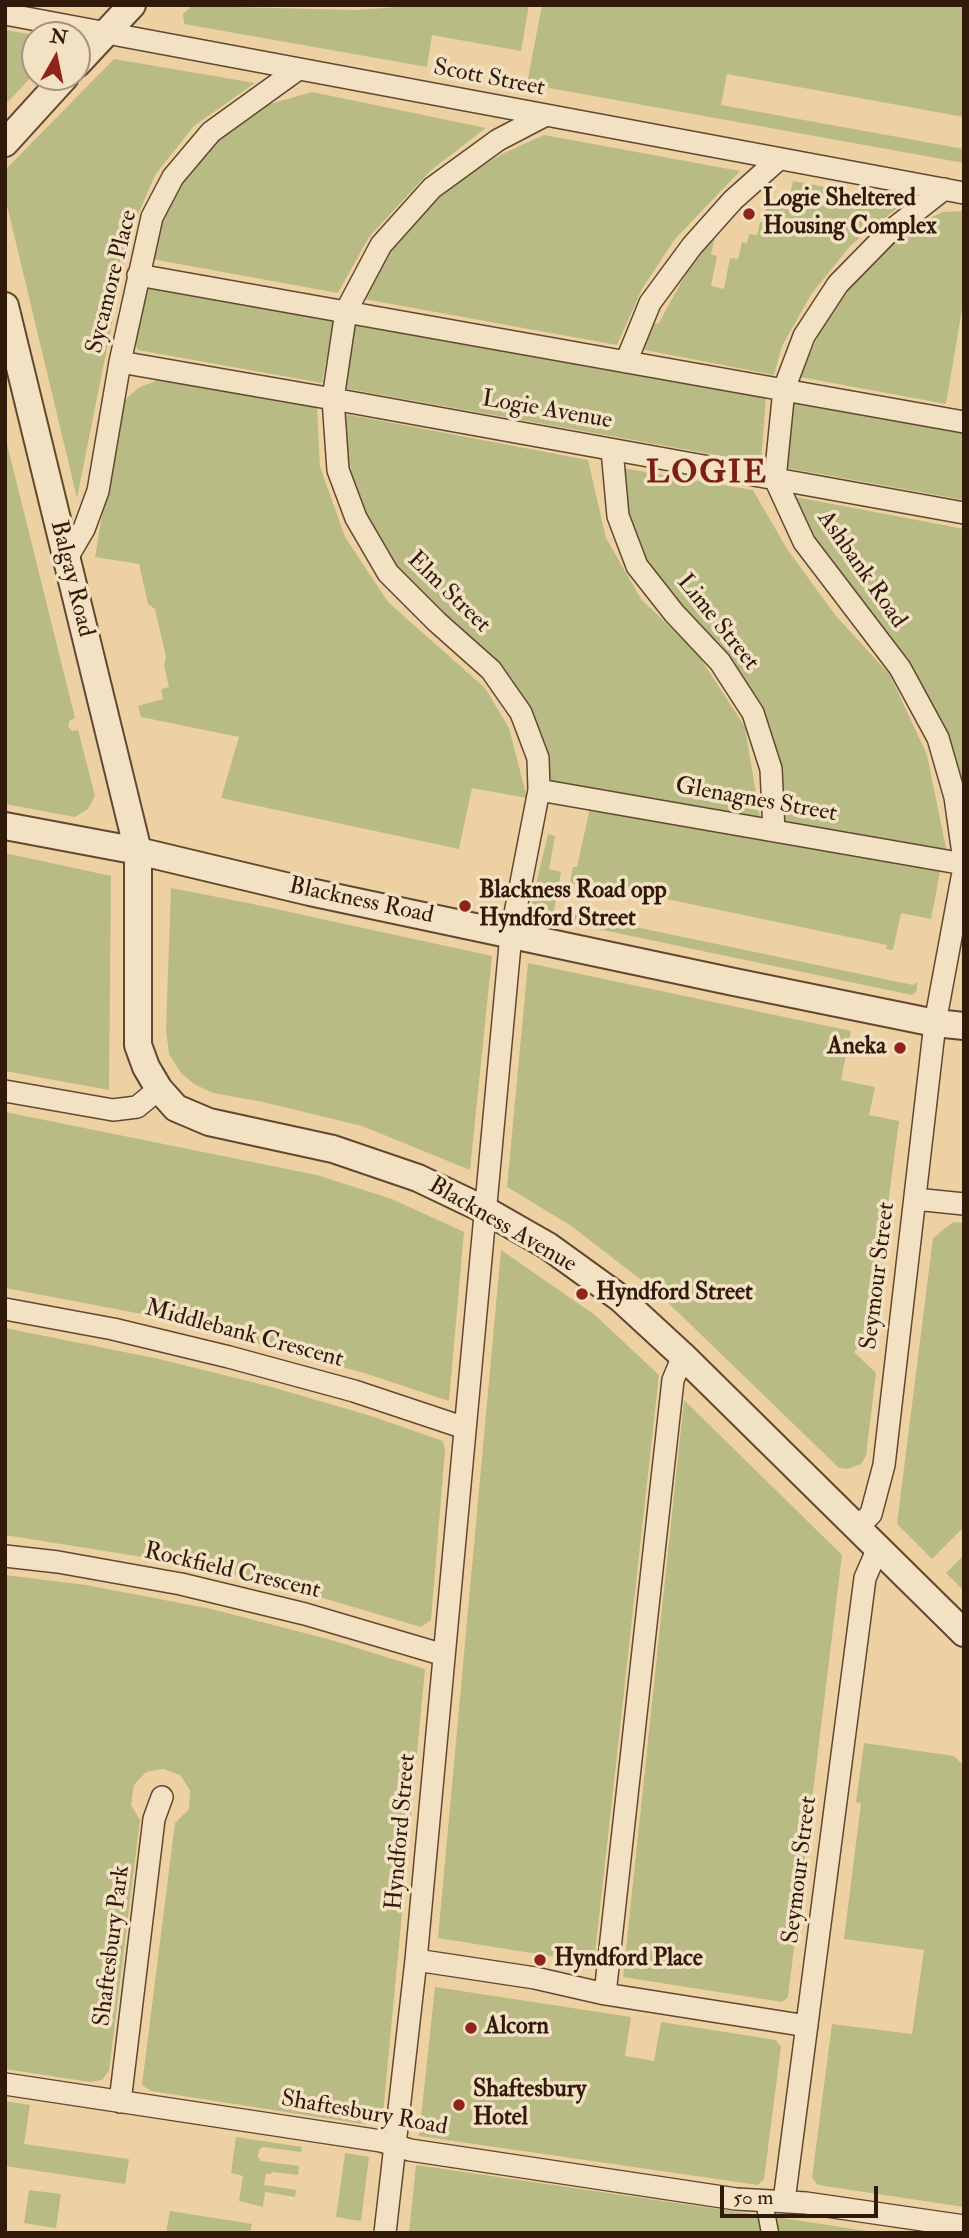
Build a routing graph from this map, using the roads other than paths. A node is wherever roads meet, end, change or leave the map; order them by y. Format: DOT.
graph roads {
  1 [pos="132,5"];
  2 [pos="5,14"];
  3 [pos="106,32"];
  4 [pos="91,49"];
  5 [pos="297,70"];
  6 [pos="52,91"];
  7 [pos="544,116"];
  8 [pos="5,143"];
  9 [pos="779,159"];
  10 [pos="954,191"];
  11 [pos="138,275"];
  12 [pos="5,306"];
  13 [pos="346,311"];
  14 [pos="120,362"];
  15 [pos="626,362"];
  16 [pos="784,389"];
  17 [pos="333,398"];
  18 [pos="964,422"];
  19 [pos="612,450"];
  20 [pos="775,479"];
  21 [pos="964,513"];
  22 [pos="66,558"];
  23 [pos="539,790"];
  24 [pos="5,826"];
  25 [pos="774,831"];
  26 [pos="138,851"];
  27 [pos="964,864"];
  28 [pos="511,934"];
  29 [pos="935,1023"];
  30 [pos="964,1026"];
  31 [pos="159,1089"];
  32 [pos="5,1091"];
  33 [pos="915,1199"];
  34 [pos="964,1204"];
  35 [pos="485,1210"];
  36 [pos="5,1309"];
  37 [pos="683,1356"];
  38 [pos="466,1428"];
  39 [pos="857,1528"];
  40 [pos="878,1548"];
  41 [pos="5,1556"];
  42 [pos="964,1633"];
  43 [pos="444,1655"];
  44 [pos="162,1797"];
  45 [pos="416,1960"];
  46 [pos="605,1994"];
  47 [pos="807,2026"];
  48 [pos="5,2084"];
  49 [pos="120,2102"];
  50 [pos="396,2146"];
  51 [pos="774,2201"];
  52 [pos="964,2226"];
  53 [pos="385,2233"];
  54 [pos="770,2233"];
  1 -- 3 [label="street"];
  2 -- 3 [label="street, Scott Street"];
  3 -- 4 [label="street"];
  3 -- 5 [label="street, Scott Street"];
  5 -- 7 [label="street, Scott Street"];
  5 -- 11 [label="street, Sycamore Place"];
  6 -- 8 [label="street"];
  7 -- 9 [label="street, Scott Street"];
  7 -- 13 [label="street, Elm Street"];
  9 -- 10 [label="street, Scott Street"];
  9 -- 15 [label="street"];
  10 -- 16 [label="street"];
  11 -- 13 [label="street"];
  11 -- 14 [label="street, Sycamore Place"];
  12 -- 22 [label="street, Balgay Road"];
  13 -- 15 [label="street"];
  13 -- 17 [label="street, Elm Street"];
  14 -- 17 [label="street, Logie Avenue"];
  14 -- 22 [label="street, Sycamore Place"];
  15 -- 16 [label="street"];
  16 -- 18 [label="street"];
  16 -- 20 [label="street"];
  17 -- 19 [label="street, Logie Avenue"];
  17 -- 23 [label="street, Elm Street"];
  19 -- 20 [label="street, Logie Avenue"];
  19 -- 25 [label="street, Lime Street"];
  20 -- 21 [label="street, Logie Avenue"];
  20 -- 27 [label="street, Ashbank Road"];
  22 -- 26 [label="street, Balgay Road"];
  23 -- 25 [label="street, Glenagnes Street"];
  23 -- 28 [label="street, Elm Street"];
  24 -- 26 [label="street, Blackness Road"];
  25 -- 27 [label="street, Glenagnes Street"];
  26 -- 28 [label="street, Blackness Road"];
  26 -- 31 [label="street, Blackness Avenue"];
  27 -- 29 [label="street, Ashbank Road"];
  28 -- 29 [label="street, Blackness Road"];
  28 -- 35 [label="street, Hyndford Street"];
  29 -- 30 [label="street, Blackness Road"];
  29 -- 33 [label="street, Seymour Street"];
  31 -- 32 [label="street"];
  31 -- 35 [label="street, Blackness Avenue"];
  33 -- 34 [label="street"];
  33 -- 39 [label="street, Seymour Street"];
  35 -- 37 [label="street, Blackness Avenue"];
  35 -- 38 [label="street, Hyndford Street"];
  36 -- 38 [label="street, Middlebank Crescent"];
  37 -- 39 [label="street, Blackness Avenue"];
  37 -- 46 [label="street"];
  38 -- 43 [label="street, Hyndford Street"];
  39 -- 40 [label="street, Blackness Avenue"];
  40 -- 42 [label="street, Blackness Avenue"];
  40 -- 47 [label="street, Seymour Street"];
  41 -- 43 [label="street, Rockfield Crescent"];
  43 -- 45 [label="street, Hyndford Street"];
  44 -- 49 [label="street, Shaftesbury Park"];
  45 -- 46 [label="street"];
  45 -- 50 [label="street, Hyndford Street"];
  46 -- 47 [label="street"];
  47 -- 51 [label="street, Seymour Street"];
  48 -- 49 [label="street, Shaftesbury Road"];
  49 -- 50 [label="street, Shaftesbury Road"];
  50 -- 51 [label="street, Shaftesbury Road"];
  50 -- 53 [label="street, Hyndford Street"];
  51 -- 52 [label="street, Shaftesbury Road"];
  51 -- 54 [label="street, Seymour Street"];
}
